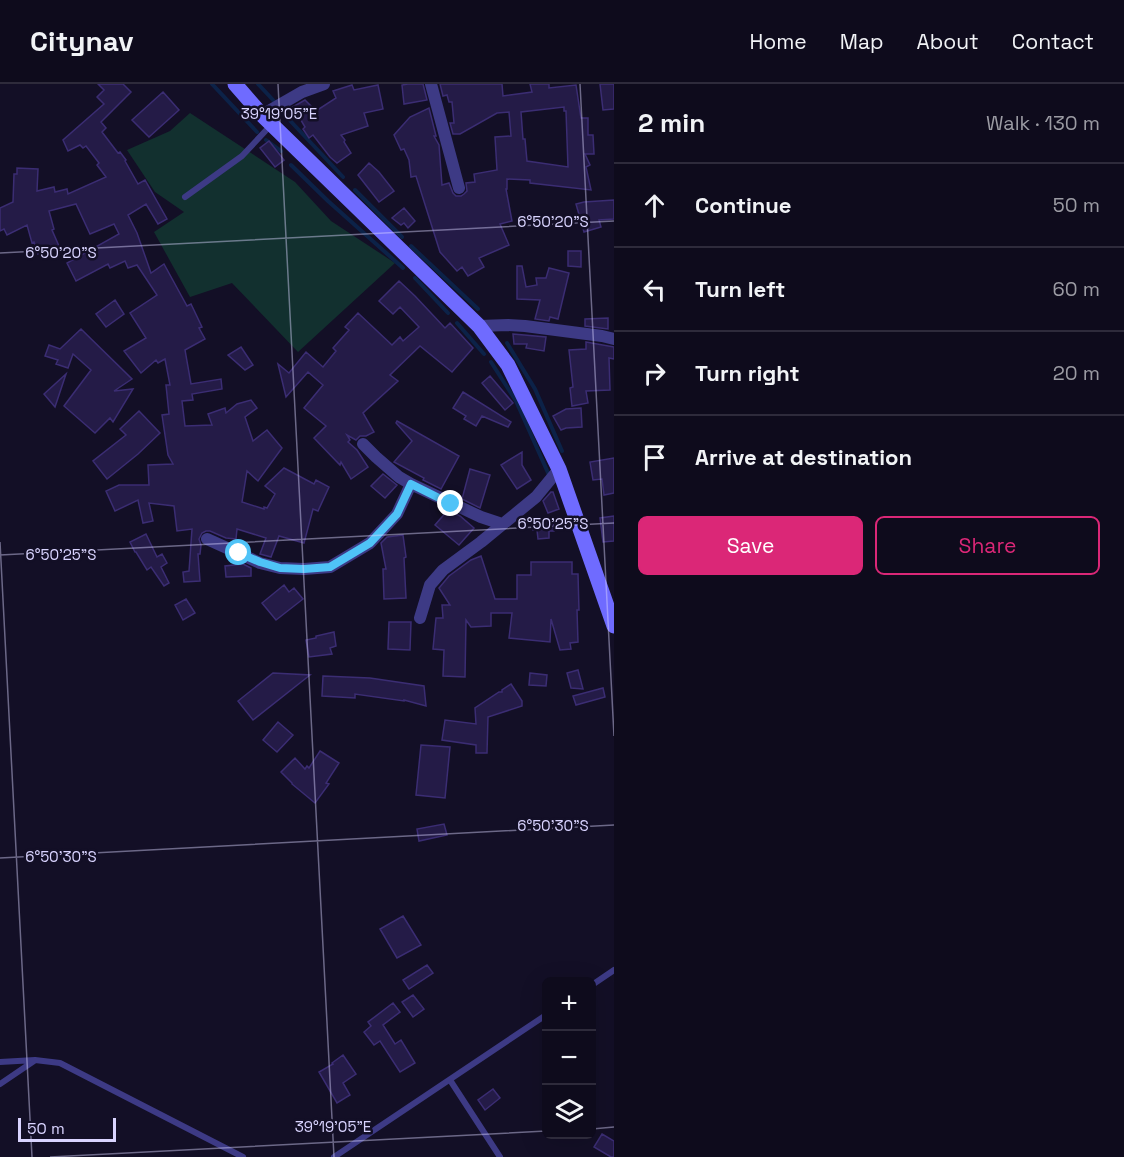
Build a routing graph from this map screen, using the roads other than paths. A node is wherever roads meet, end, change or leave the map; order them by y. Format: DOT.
graph roads {
  1 [pos="234,84"];
  2 [pos="324,84"];
  3 [pos="431,84"];
  4 [pos="267,120"];
  5 [pos="459,188"];
  6 [pos="185,197"];
  7 [pos="479,326"];
  8 [pos="614,339"];
  9 [pos="363,444"];
  10 [pos="560,469"];
  11 [pos="411,484"];
  12 [pos="501,524"];
  13 [pos="207,539"];
  14 [pos="420,618"];
  15 [pos="614,626"];
  16 [pos="614,970"];
  17 [pos="596,982"];
  18 [pos="542,1018"];
  19 [pos="35,1060"];
  20 [pos="0,1062"];
  21 [pos="450,1080"];
  22 [pos="0,1084"];
  23 [pos="243,1157"];
  24 [pos="334,1157"];
  25 [pos="500,1157"];
  1 -- 4 [label="main road"];
  2 -- 4 [label="street"];
  3 -- 5 [label="street"];
  4 -- 6 [label="lane"];
  4 -- 7 [label="main road"];
  7 -- 8 [label="street"];
  7 -- 10 [label="main road"];
  9 -- 11 [label="street"];
  10 -- 12 [label="street"];
  10 -- 15 [label="main road"];
  11 -- 12 [label="street"];
  11 -- 13 [label="street"];
  12 -- 14 [label="street"];
  16 -- 17 [label="lane"];
  18 -- 21 [label="lane"];
  19 -- 20 [label="lane"];
  19 -- 22 [label="lane"];
  19 -- 23 [label="lane"];
  21 -- 24 [label="lane"];
  21 -- 25 [label="lane"];
}
